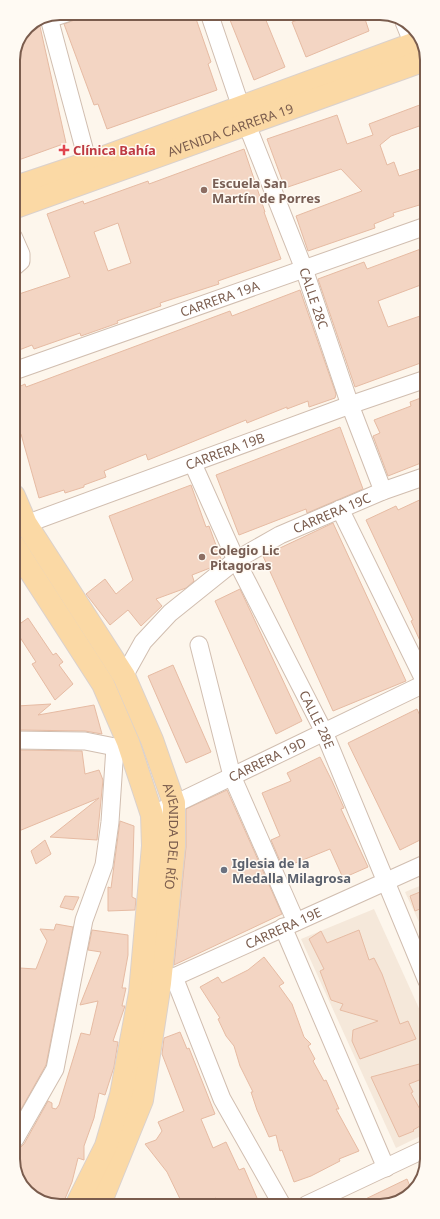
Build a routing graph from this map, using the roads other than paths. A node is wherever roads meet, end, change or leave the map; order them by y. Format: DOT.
graph roads {
  1 [pos="212,20"];
  2 [pos="50,21"];
  3 [pos="418,49"];
  4 [pos="244,116"];
  5 [pos="88,163"];
  6 [pos="20,186"];
  7 [pos="20,205"];
  8 [pos="420,228"];
  9 [pos="20,252"];
  10 [pos="20,262"];
  11 [pos="304,269"];
  12 [pos="20,369"];
  13 [pos="420,381"];
  14 [pos="350,405"];
  15 [pos="193,464"];
  16 [pos="420,478"];
  17 [pos="383,491"];
  18 [pos="340,509"];
  19 [pos="20,510"];
  20 [pos="26,524"];
  21 [pos="20,555"];
  22 [pos="236,560"];
  23 [pos="199,645"];
  24 [pos="420,672"];
  25 [pos="124,676"];
  26 [pos="420,687"];
  27 [pos="324,732"];
  28 [pos="20,740"];
  29 [pos="123,749"];
  30 [pos="232,776"];
  31 [pos="174,804"];
  32 [pos="152,815"];
  33 [pos="420,866"];
  34 [pos="386,881"];
  35 [pos="290,924"];
  36 [pos="420,964"];
  37 [pos="167,980"];
  38 [pos="140,993"];
  39 [pos="20,1129"];
  40 [pos="420,1151"];
  41 [pos="386,1168"];
  42 [pos="80,1199"];
  43 [pos="102,1199"];
  44 [pos="279,1199"];
  45 [pos="319,1199"];
  1 -- 4 [label="street, CALLE 28C"];
  2 -- 5 [label="street"];
  3 -- 4 [label="main road, AVENIDA CARRERA 19"];
  4 -- 5 [label="main road, AVENIDA CARRERA 19"];
  4 -- 7 [label="main road, AVENIDA CARRERA 19"];
  4 -- 11 [label="street, CALLE 28C"];
  5 -- 6 [label="main road, AVENIDA CARRERA 19"];
  8 -- 11 [label="street, CARRERA 19A"];
  9 -- 10 [label="street"];
  11 -- 12 [label="street, CARRERA 19A"];
  11 -- 14 [label="street, CALLE 28C"];
  13 -- 14 [label="street, CARRERA 19B"];
  14 -- 15 [label="street, CARRERA 19B"];
  14 -- 17 [label="street, CALLE 28C"];
  15 -- 20 [label="street, CARRERA 19B"];
  15 -- 22 [label="street, CALLE 28E"];
  16 -- 17 [label="street, CARRERA 19C"];
  17 -- 18 [label="street, CARRERA 19C"];
  18 -- 22 [label="street, CARRERA 19C"];
  18 -- 24 [label="street"];
  19 -- 20 [label="main road, AVENIDA DEL RÍO"];
  20 -- 25 [label="main road, AVENIDA DEL RÍO"];
  21 -- 29 [label="main road, AVENIDA DEL RÍO"];
  22 -- 25 [label="street, CARRERA 19C"];
  22 -- 27 [label="street, CALLE 28E"];
  23 -- 30 [label="street"];
  25 -- 31 [label="main road, AVENIDA DEL RÍO"];
  26 -- 27 [label="street, CARRERA 19D"];
  27 -- 30 [label="street, CARRERA 19D"];
  27 -- 34 [label="street, CALLE 28E"];
  28 -- 29 [label="street"];
  29 -- 32 [label="main road, AVENIDA DEL RÍO"];
  29 -- 39 [label="street"];
  30 -- 31 [label="street, CARRERA 19D"];
  30 -- 35 [label="street"];
  31 -- 32 [label="street, CARRERA 19D"];
  31 -- 37 [label="main road, AVENIDA DEL RÍO"];
  32 -- 38 [label="main road, AVENIDA DEL RÍO"];
  33 -- 34 [label="street, CARRERA 19E"];
  34 -- 35 [label="street, CARRERA 19E"];
  34 -- 36 [label="street, CALLE 28E"];
  35 -- 37 [label="street, CARRERA 19E"];
  35 -- 41 [label="street"];
  37 -- 38 [label="street, CARRERA 19E"];
  37 -- 43 [label="main road, AVENIDA DEL RÍO"];
  37 -- 44 [label="street"];
  38 -- 42 [label="main road, AVENIDA DEL RÍO"];
  40 -- 41 [label="street"];
  41 -- 45 [label="street"];
}
